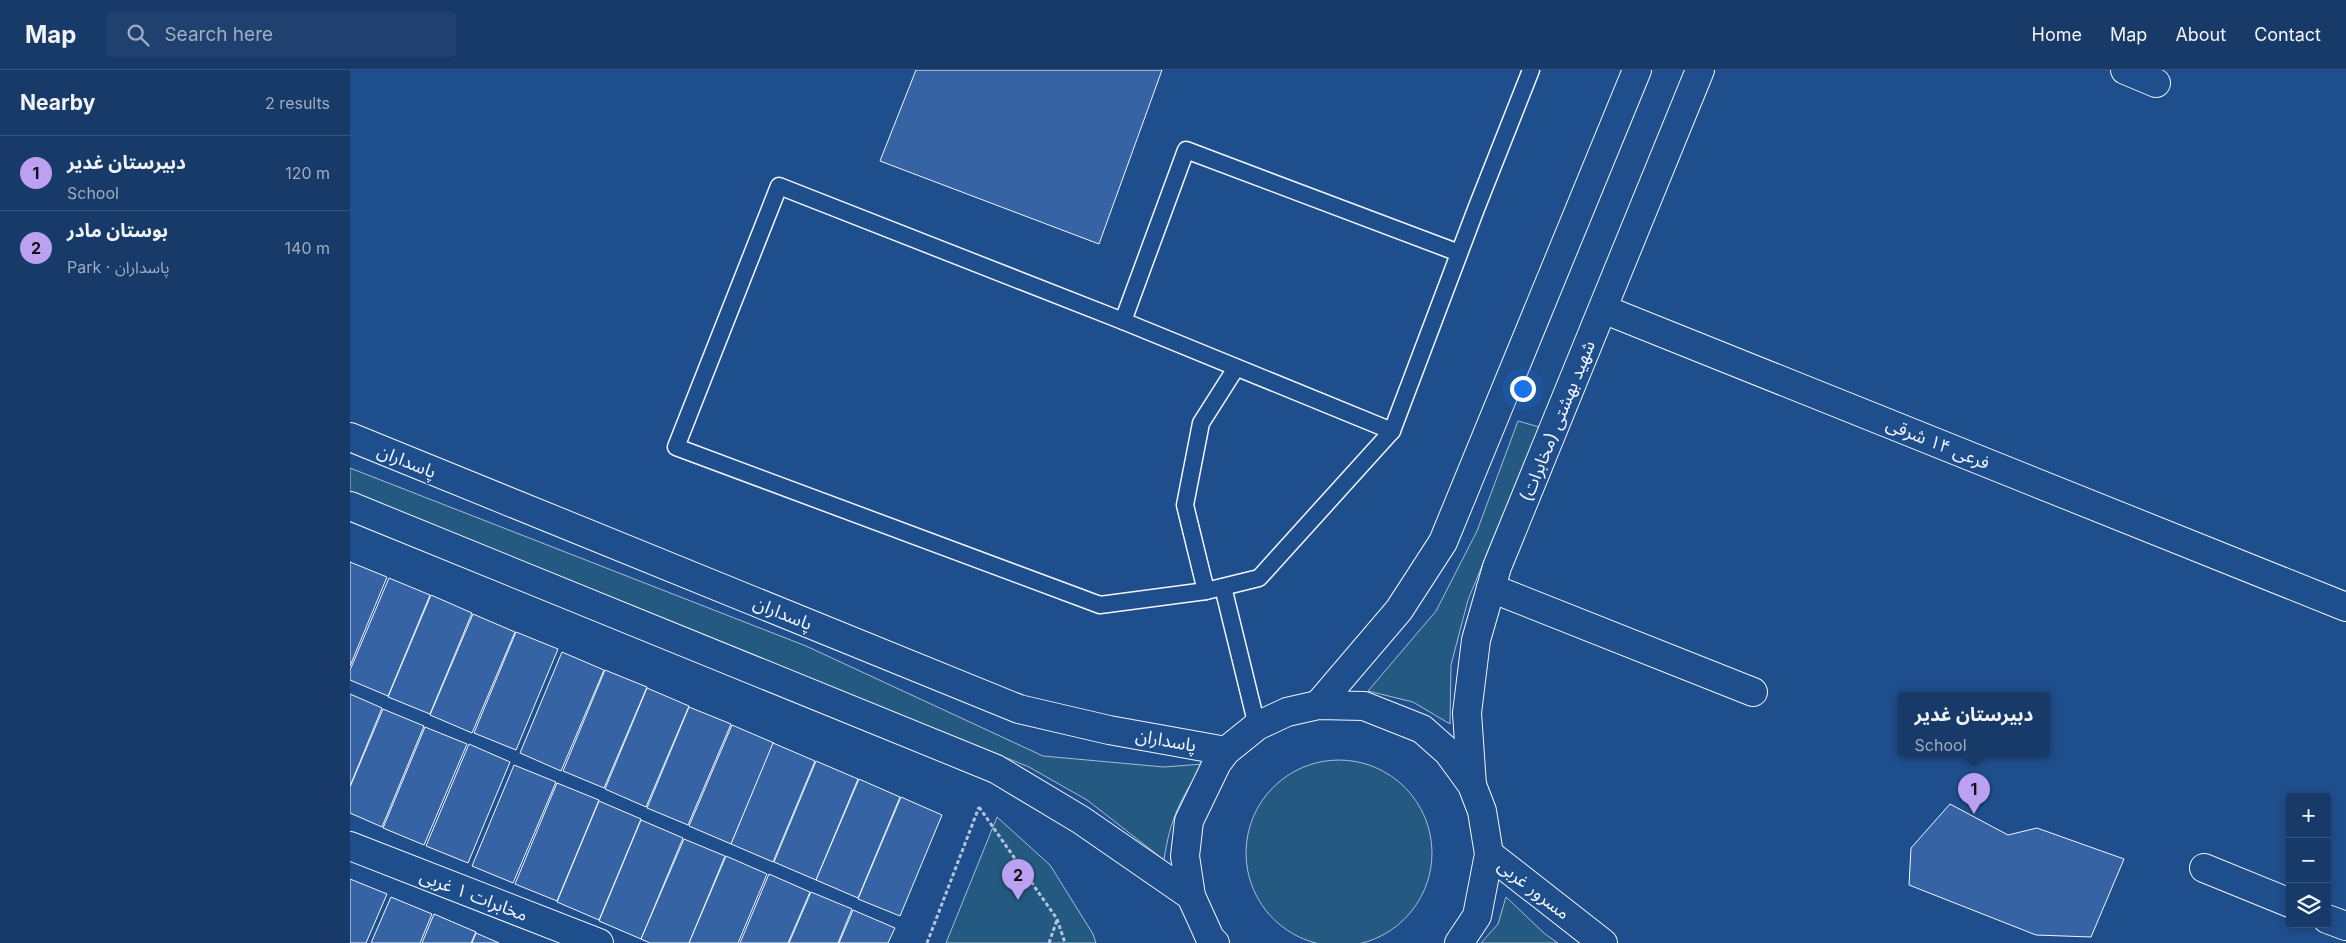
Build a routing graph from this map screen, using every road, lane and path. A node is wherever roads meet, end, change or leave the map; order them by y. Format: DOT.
graph roads {
  1 [pos="1531,70"];
  2 [pos="1637,70"];
  3 [pos="1700,70"];
  4 [pos="2126,70"];
  5 [pos="2156,83"];
  6 [pos="1459,253"];
  7 [pos="1603,309"];
  8 [pos="1123,321"];
  9 [pos="1236,368"];
  10 [pos="1392,431"];
  11 [pos="350,437"];
  12 [pos="350,506"];
  13 [pos="1223,587"];
  14 [pos="1491,588"];
  15 [pos="1206,591"];
  16 [pos="2346,607"];
  17 [pos="1753,692"];
  18 [pos="1318,705"];
  19 [pos="1257,726"];
  20 [pos="1226,751"];
  21 [pos="1472,784"];
  22 [pos="350,846"];
  23 [pos="1489,854"];
  24 [pos="2204,868"];
  25 [pos="1191,896"];
  26 [pos="2286,902"];
  27 [pos="1057,919"];
  28 [pos="2331,920"];
  29 [pos="2346,926"];
  30 [pos="1212,941"];
  31 [pos="599,943"];
  32 [pos="927,943"];
  33 [pos="1050,943"];
  34 [pos="1065,943"];
  35 [pos="1459,943"];
  36 [pos="1603,943"];
  1 -- 6 [label="lane"];
  2 -- 18 [label="main road"];
  3 -- 7 [label="main road, شهید بهشتی (مخابرات)"];
  4 -- 5 [label="main road"];
  6 -- 8 [label="lane"];
  6 -- 10 [label="lane"];
  7 -- 14 [label="main road, شهید بهشتی (مخابرات)"];
  7 -- 16 [label="main road, فرعی ۱۴ شرقی"];
  8 -- 9 [label="lane"];
  8 -- 15 [label="lane"];
  9 -- 10 [label="lane"];
  9 -- 15 [label="lane"];
  10 -- 13 [label="lane"];
  11 -- 20 [label="main road, پاسداران"];
  12 -- 25 [label="main road"];
  13 -- 15 [label="lane"];
  13 -- 19 [label="lane"];
  14 -- 17 [label="main road"];
  14 -- 21 [label="main road, شهید بهشتی (مخابرات)"];
  18 -- 19 [label="main road"];
  18 -- 21 [label="main road"];
  19 -- 20 [label="main road"];
  20 -- 25 [label="main road"];
  21 -- 23 [label="main road"];
  22 -- 31 [label="main road, مخابرات ۱ غربی"];
  23 -- 35 [label="main road"];
  23 -- 36 [label="main road, مسرور غربی"];
  24 -- 26 [label="main road"];
  25 -- 30 [label="main road"];
  27 -- 32 [label="path"];
  27 -- 33 [label="path"];
  27 -- 34 [label="path"];
  28 -- 29 [label="main road"];
}
